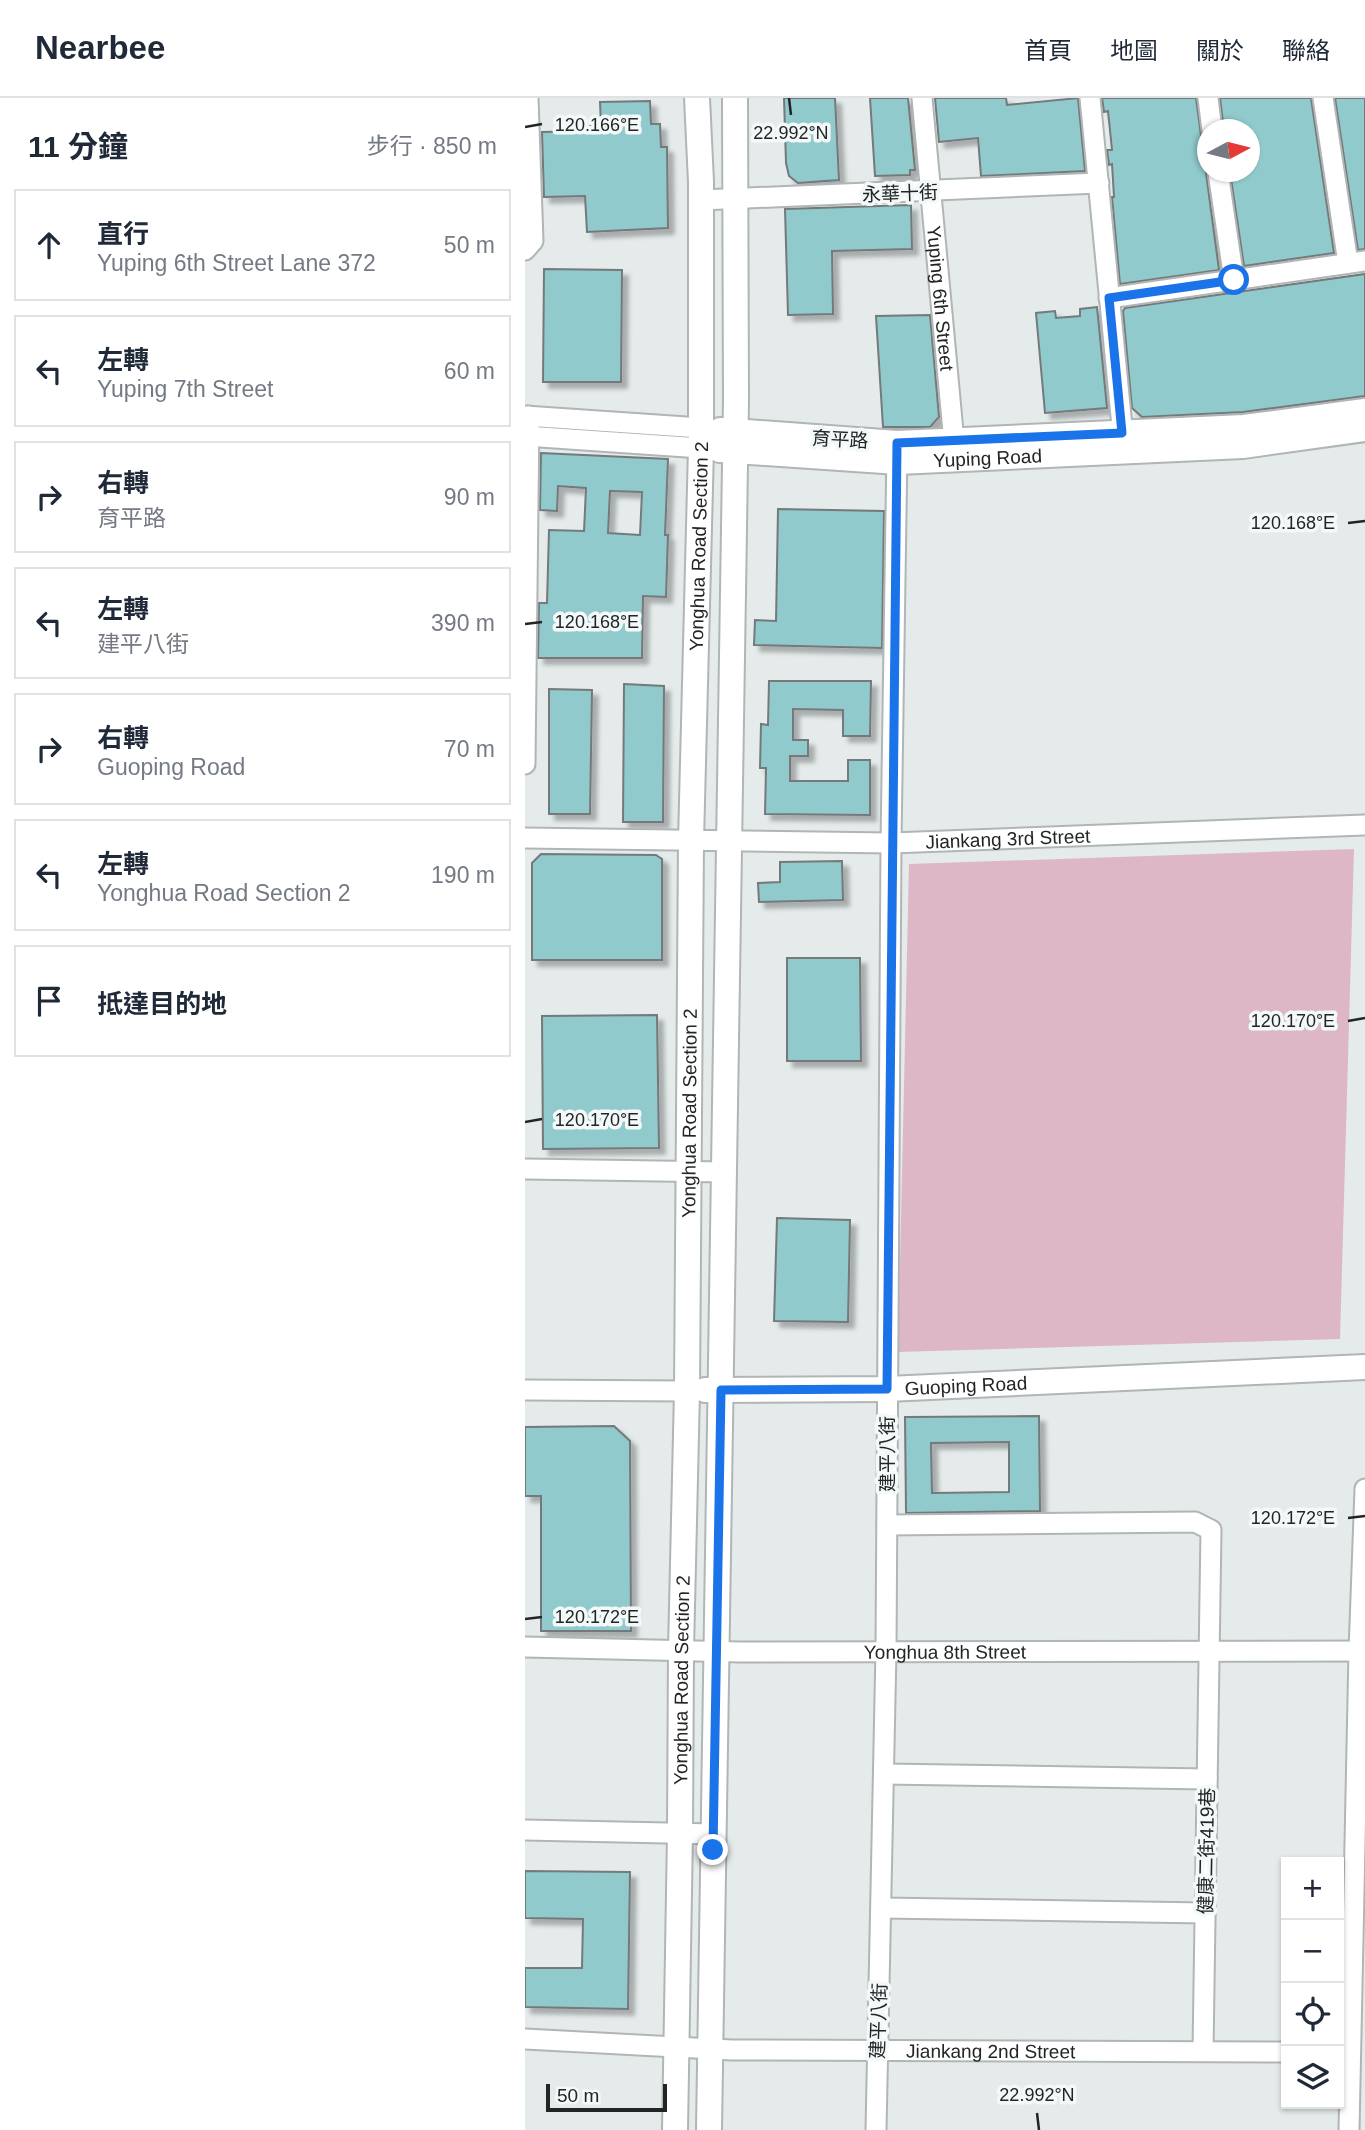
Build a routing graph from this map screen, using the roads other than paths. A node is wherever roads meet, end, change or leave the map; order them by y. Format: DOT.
graph roads {
  1 [pos="528,98"];
  2 [pos="698,98"];
  3 [pos="735,98"];
  4 [pos="922,98"];
  5 [pos="1090,98"];
  6 [pos="1208,98"];
  7 [pos="1323,98"];
  8 [pos="1211,119"];
  9 [pos="1219,182"];
  10 [pos="1099,184"];
  11 [pos="930,192"];
  12 [pos="736,198"];
  13 [pos="701,200"];
  14 [pos="529,245"];
  15 [pos="1356,262"];
  16 [pos="1234,280"];
  17 [pos="1109,298"];
  18 [pos="1365,411"];
  19 [pos="527,426"];
  20 [pos="1365,429"];
  21 [pos="701,438"];
  22 [pos="735,441"];
  23 [pos="1123,442"];
  24 [pos="955,448"];
  25 [pos="898,452"];
  26 [pos="525,764"];
  27 [pos="1365,825"];
  28 [pos="525,838"];
  29 [pos="691,841"];
  30 [pos="729,842"];
  31 [pos="891,843"];
  32 [pos="525,1169"];
  33 [pos="688,1171"];
  34 [pos="725,1172"];
  35 [pos="1365,1367"];
  36 [pos="887,1389"];
  37 [pos="525,1390"];
  38 [pos="721,1390"];
  39 [pos="687,1391"];
  40 [pos="1365,1489"];
  41 [pos="887,1525"];
  42 [pos="525,1647"];
  43 [pos="681,1650"];
  44 [pos="886,1650"];
  45 [pos="1209,1650"];
  46 [pos="1362,1651"];
  47 [pos="717,1652"];
  48 [pos="884,1774"];
  49 [pos="1207,1779"];
  50 [pos="525,1830"];
  51 [pos="680,1833"];
  52 [pos="714,1834"];
  53 [pos="882,1908"];
  54 [pos="1205,1913"];
  55 [pos="525,2039"];
  56 [pos="676,2048"];
  57 [pos="709,2049"];
  58 [pos="1203,2051"];
  59 [pos="877,2052"];
  60 [pos="1281,2052"];
  61 [pos="1352,2053"];
  62 [pos="675,2130"];
  63 [pos="709,2130"];
  64 [pos="876,2130"];
  65 [pos="1349,2130"];
  1 -- 14 [label="street"];
  2 -- 13 [label="street, Yonghua Road Section 2"];
  3 -- 12 [label="street, Yonghua Road Section 2"];
  4 -- 11 [label="street, Yuping 6th Street"];
  5 -- 10 [label="street"];
  6 -- 8 [label="street"];
  7 -- 15 [label="street"];
  9 -- 16 [label="street"];
  10 -- 11 [label="street, 永華十街"];
  10 -- 17 [label="street"];
  11 -- 12 [label="street, 永華十街"];
  11 -- 24 [label="street, Yuping 6th Street"];
  12 -- 13 [label="street, 永華十街"];
  12 -- 22 [label="street, Yonghua Road Section 2"];
  13 -- 21 [label="street, Yonghua Road Section 2"];
  15 -- 16 [label="street"];
  16 -- 17 [label="street"];
  17 -- 23 [label="street"];
  18 -- 23 [label="street, 育平路"];
  19 -- 21 [label="street, 育平路"];
  19 -- 26 [label="street"];
  20 -- 23 [label="street"];
  21 -- 22 [label="street, 育平路"];
  21 -- 29 [label="street, Yonghua Road Section 2"];
  22 -- 25 [label="street, 育平路"];
  22 -- 30 [label="street, Yonghua Road Section 2"];
  23 -- 24 [label="street, 育平路"];
  24 -- 25 [label="street, 育平路"];
  25 -- 31 [label="street, 建平八街"];
  27 -- 31 [label="street, Jiankang 3rd Street"];
  28 -- 29 [label="street, Jiankang 3rd Street"];
  29 -- 30 [label="street, Jiankang 3rd Street"];
  29 -- 33 [label="street, Yonghua Road Section 2"];
  30 -- 31 [label="street, Jiankang 3rd Street"];
  30 -- 34 [label="street, Yonghua Road Section 2"];
  31 -- 36 [label="street, 建平八街"];
  32 -- 33 [label="street"];
  33 -- 34 [label="street"];
  33 -- 39 [label="street, Yonghua Road Section 2"];
  34 -- 38 [label="street, Yonghua Road Section 2"];
  35 -- 36 [label="street, Guoping Road"];
  36 -- 38 [label="street, Guoping Road"];
  36 -- 41 [label="street, 建平八街"];
  37 -- 39 [label="street, Guoping Road"];
  38 -- 39 [label="street, Guoping Road"];
  38 -- 47 [label="street, Yonghua Road Section 2"];
  39 -- 43 [label="street, Yonghua Road Section 2"];
  40 -- 46 [label="street"];
  41 -- 44 [label="street, 建平八街"];
  41 -- 45 [label="street, 健康二街419巷"];
  42 -- 43 [label="street, Yonghua 8th Street"];
  43 -- 47 [label="street, Yonghua 8th Street"];
  43 -- 51 [label="street, Yonghua Road Section 2"];
  44 -- 45 [label="street, Yonghua 8th Street"];
  44 -- 47 [label="street, Yonghua 8th Street"];
  44 -- 48 [label="street, 建平八街"];
  45 -- 46 [label="street, Yonghua 8th Street"];
  45 -- 49 [label="street, 健康二街419巷"];
  46 -- 61 [label="street"];
  47 -- 52 [label="street, Yonghua Road Section 2"];
  48 -- 49 [label="street"];
  48 -- 53 [label="street, 建平八街"];
  49 -- 54 [label="street, 健康二街419巷"];
  50 -- 51 [label="street"];
  51 -- 52 [label="street"];
  51 -- 56 [label="street, Yonghua Road Section 2"];
  52 -- 57 [label="street, Yonghua Road Section 2"];
  53 -- 54 [label="street"];
  53 -- 59 [label="street, 建平八街"];
  54 -- 58 [label="street, 健康二街419巷"];
  55 -- 56 [label="street, Jiankang 2nd Street"];
  56 -- 57 [label="street, Jiankang 2nd Street"];
  56 -- 62 [label="street, Yonghua Road Section 2"];
  57 -- 59 [label="street, Jiankang 2nd Street"];
  57 -- 63 [label="street, Yonghua Road Section 2"];
  58 -- 59 [label="street, Jiankang 2nd Street"];
  58 -- 60 [label="street, Jiankang 2nd Street"];
  59 -- 64 [label="street, 建平八街"];
  61 -- 65 [label="street"];
}
